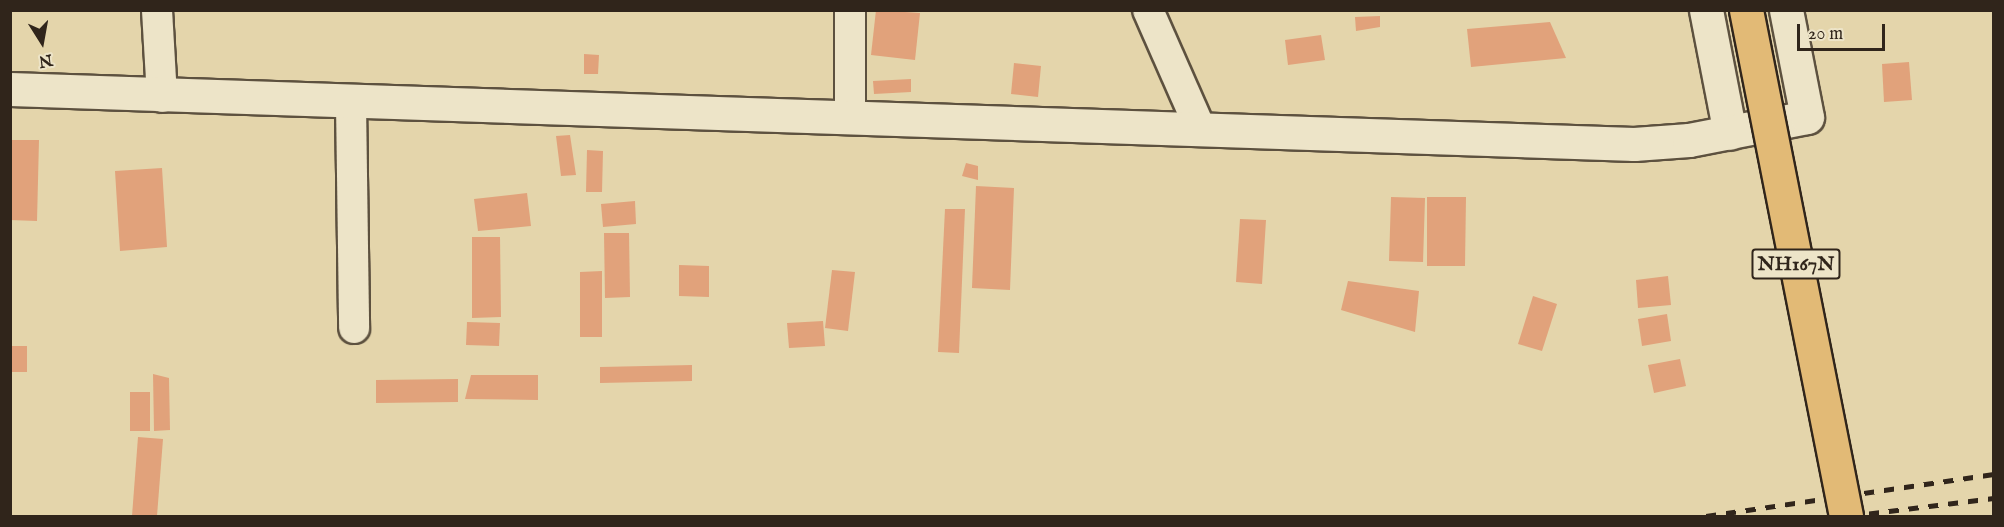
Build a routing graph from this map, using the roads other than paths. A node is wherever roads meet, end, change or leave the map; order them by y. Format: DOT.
graph roads {
  1 [pos="157,10"];
  2 [pos="850,10"];
  3 [pos="1148,10"];
  4 [pos="1706,10"];
  5 [pos="1746,10"];
  6 [pos="1786,10"];
  7 [pos="10,89"];
  8 [pos="162,97"];
  9 [pos="351,103"];
  10 [pos="850,117"];
  11 [pos="1201,130"];
  12 [pos="1730,134"];
  13 [pos="354,328"];
  14 [pos="1846,516"];
  1 -- 8 [label="street"];
  2 -- 10 [label="street"];
  3 -- 11 [label="street"];
  4 -- 12 [label="main road"];
  5 -- 14 [label="highway, NH167N, bridge"];
  6 -- 12 [label="main road"];
  7 -- 8 [label="main road"];
  8 -- 9 [label="main road"];
  9 -- 10 [label="main road"];
  9 -- 13 [label="street"];
  10 -- 11 [label="main road"];
  11 -- 12 [label="main road"];
}
